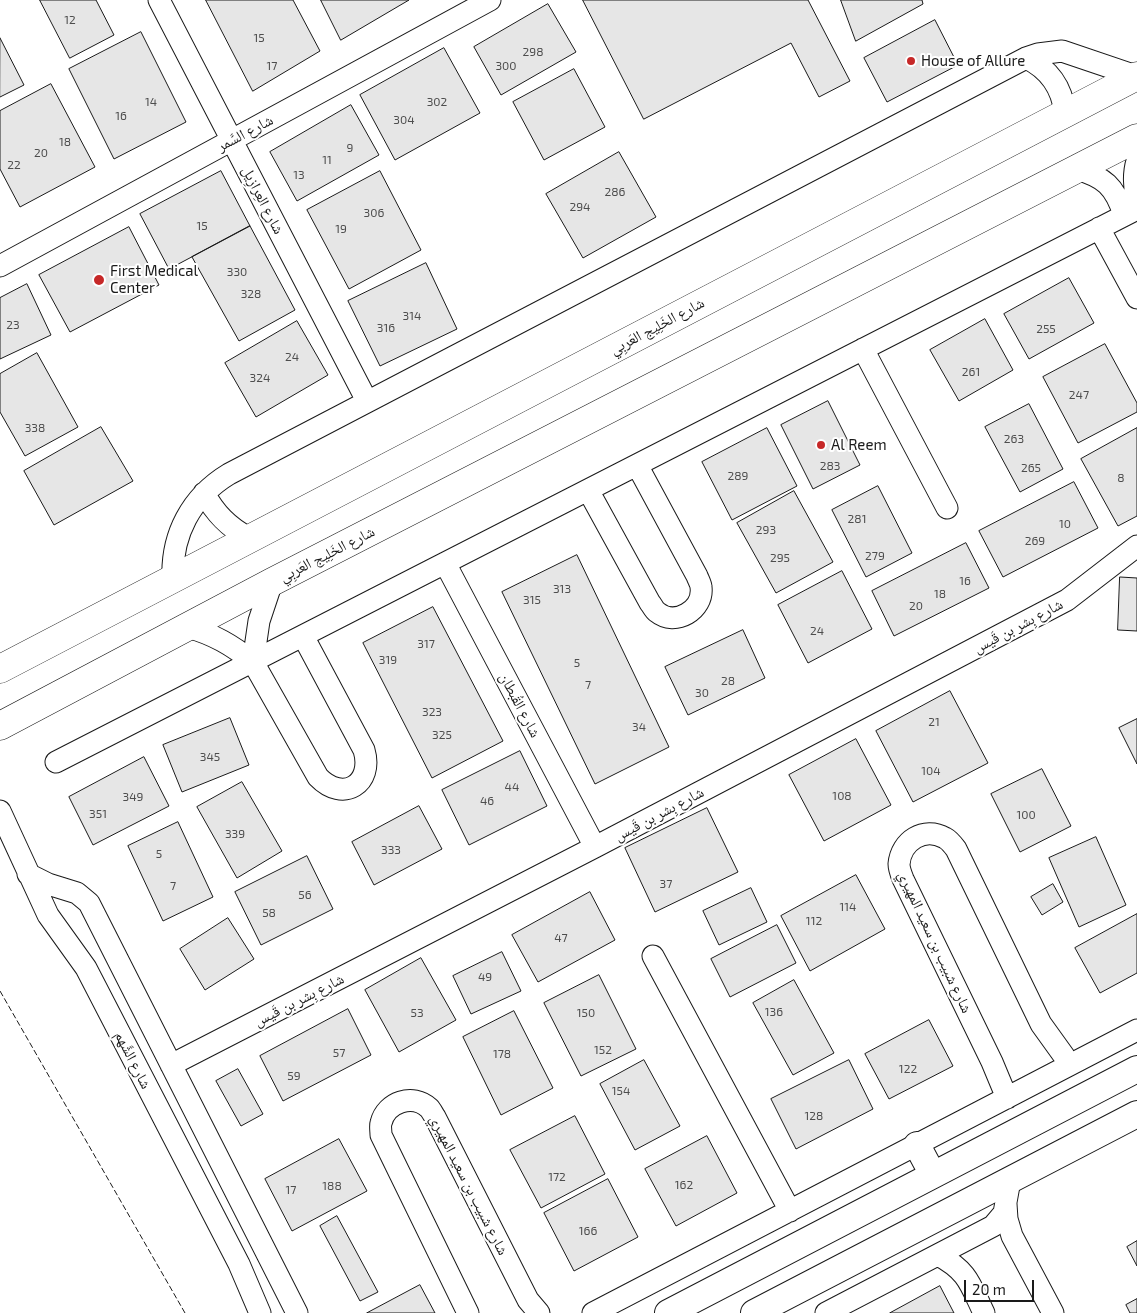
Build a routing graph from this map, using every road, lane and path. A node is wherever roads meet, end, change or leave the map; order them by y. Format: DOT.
graph roads {
  1 [pos="159,0"];
  2 [pos="490,0"];
  3 [pos="1026,58"];
  4 [pos="1137,76"];
  5 [pos="1065,113"];
  6 [pos="1137,138"];
  7 [pos="232,140"];
  8 [pos="1137,161"];
  9 [pos="1076,169"];
  10 [pos="1133,208"];
  11 [pos="1100,228"];
  12 [pos="0,266"];
  13 [pos="1137,298"];
  14 [pos="863,349"];
  15 [pos="367,401"];
  16 [pos="637,465"];
  17 [pos="588,490"];
  18 [pos="204,493"];
  19 [pos="947,508"];
  20 [pos="249,538"];
  21 [pos="1137,546"];
  22 [pos="445,563"];
  23 [pos="172,579"];
  24 [pos="272,582"];
  25 [pos="187,627"];
  26 [pos="303,636"];
  27 [pos="253,662"];
  28 [pos="0,669"];
  29 [pos="3,730"];
  30 [pos="56,762"];
  31 [pos="0,811"];
  32 [pos="595,847"];
  33 [pos="28,874"];
  34 [pos="83,897"];
  35 [pos="48,915"];
  36 [pos="653,956"];
  37 [pos="1137,1030"];
  38 [pos="171,1066"];
  39 [pos="1069,1066"];
  40 [pos="1137,1069"];
  41 [pos="1007,1098"];
  42 [pos="1137,1114"];
  43 [pos="917,1145"];
  44 [pos="934,1174"];
  45 [pos="1008,1192"];
  46 [pos="790,1211"];
  47 [pos="938,1255"];
  48 [pos="260,1313"];
  49 [pos="297,1313"];
  50 [pos="468,1313"];
  51 [pos="539,1313"];
  52 [pos="593,1313"];
  53 [pos="668,1313"];
  54 [pos="754,1313"];
  55 [pos="826,1313"];
  56 [pos="984,1313"];
  57 [pos="1053,1313"];
  1 -- 7 [label="street, شارع العِرازِيل"];
  2 -- 7 [label="street, شارع السَّمر"];
  3 -- 4 [label="street, شارع الخَلِيج العَربِي"];
  3 -- 5 [label="street"];
  3 -- 15 [label="street"];
  4 -- 5 [label="highway, شارع الخَلِيج العَربِي"];
  5 -- 20 [label="highway, شارع الخَلِيج العَربِي"];
  6 -- 9 [label="highway, شارع الخَلِيج العَربِي"];
  7 -- 12 [label="street, شارع السَّمر"];
  7 -- 15 [label="street, شارع العِرازِيل"];
  8 -- 10 [label="street"];
  9 -- 10 [label="street"];
  9 -- 24 [label="highway, شارع الخَلِيج العَربِي"];
  10 -- 11 [label="street"];
  11 -- 13 [label="street"];
  11 -- 14 [label="street"];
  14 -- 16 [label="street"];
  14 -- 19 [label="street"];
  15 -- 18 [label="street"];
  16 -- 17 [label="street"];
  16 -- 17 [label="street"];
  17 -- 22 [label="street"];
  18 -- 20 [label="street"];
  18 -- 23 [label="street"];
  20 -- 23 [label="highway, شارع الخَلِيج العَربِي"];
  21 -- 32 [label="street, شارع بِشر بن قَيس"];
  22 -- 26 [label="street"];
  22 -- 32 [label="street, شارع القُبطان"];
  23 -- 28 [label="highway, شارع الخَلِيج العَربِي"];
  24 -- 25 [label="highway, شارع الخَلِيج العَربِي"];
  24 -- 27 [label="street, شارع الخَلِيج العَربِي"];
  25 -- 27 [label="street"];
  25 -- 29 [label="highway, شارع الخَلِيج العَربِي"];
  26 -- 27 [label="street"];
  26 -- 27 [label="street"];
  27 -- 30 [label="street"];
  31 -- 33 [label="street, شارع الشَّهم"];
  32 -- 38 [label="street, شارع بِشر بن قَيس"];
  33 -- 34 [label="street"];
  33 -- 35 [label="street, شارع الشَّهم"];
  34 -- 35 [label="street"];
  34 -- 38 [label="street"];
  35 -- 48 [label="street, شارع الشَّهم"];
  36 -- 46 [label="street"];
  37 -- 39 [label="street"];
  38 -- 49 [label="street"];
  39 -- 41 [label="street"];
  39 -- 41 [label="street, شارع شبيب بن سعيد المهيري"];
  40 -- 44 [label="street"];
  41 -- 43 [label="street"];
  42 -- 45 [label="street"];
  43 -- 44 [label="street"];
  43 -- 46 [label="street"];
  44 -- 53 [label="street"];
  45 -- 47 [label="street"];
  45 -- 54 [label="street"];
  45 -- 57 [label="street"];
  46 -- 52 [label="street"];
  47 -- 55 [label="street"];
  47 -- 56 [label="street"];
  50 -- 51 [label="street, شارع شبيب بن سعيد المهيري"];
}
